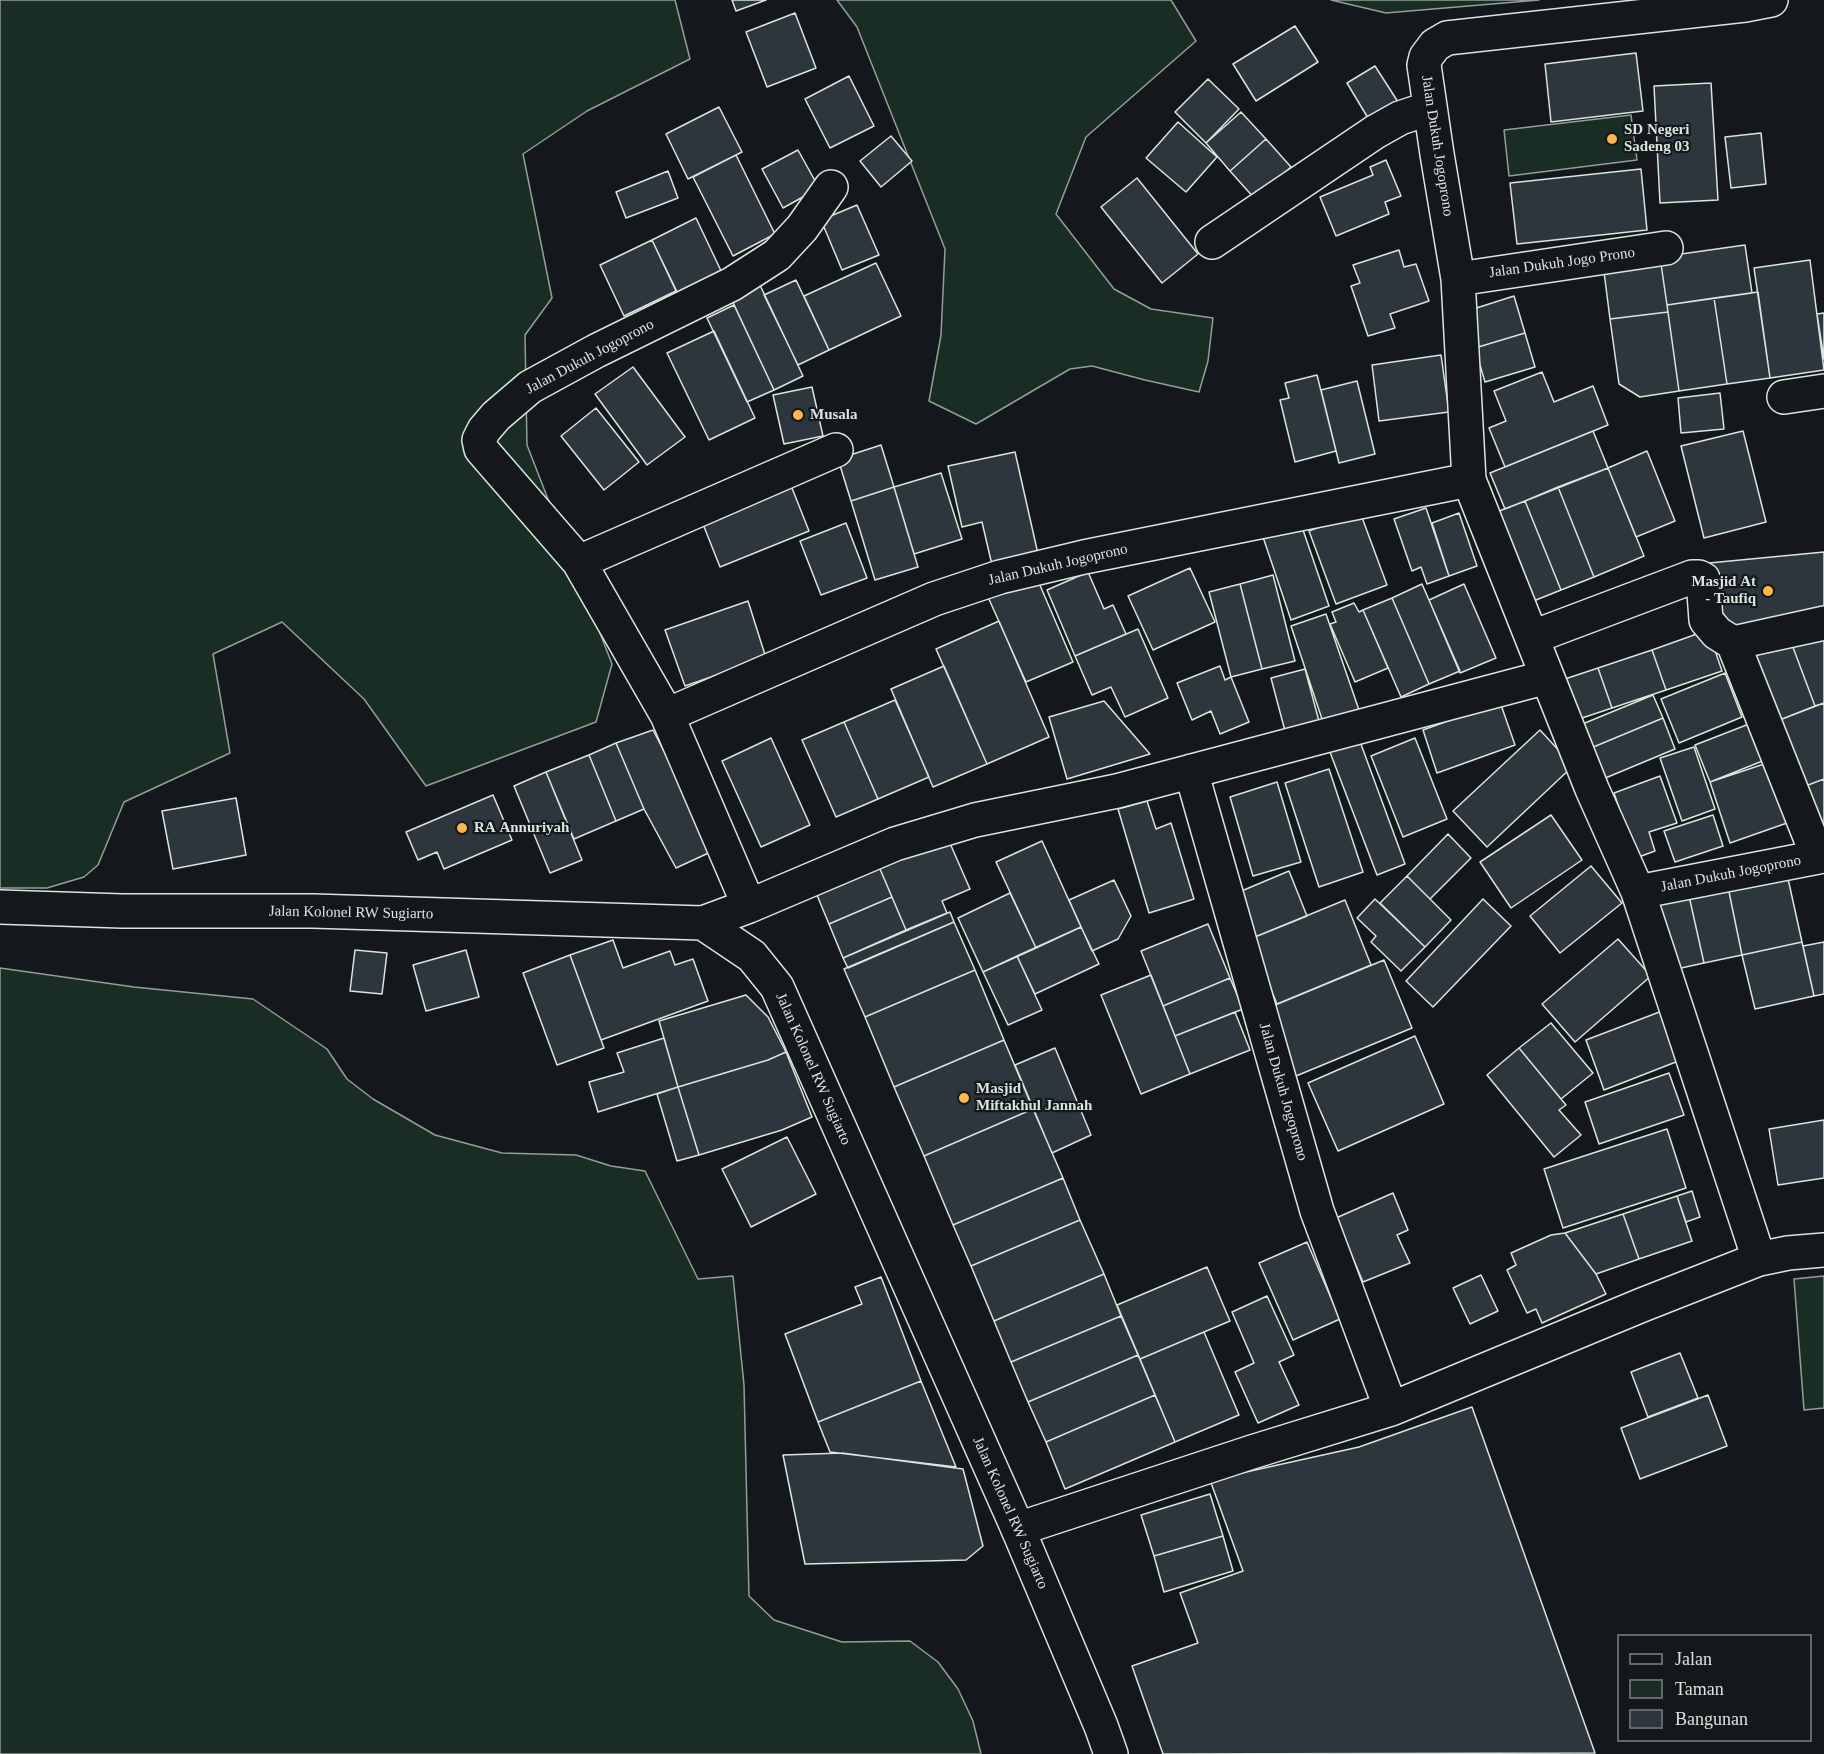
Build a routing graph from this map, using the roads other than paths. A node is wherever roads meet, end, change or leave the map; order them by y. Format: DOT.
graph roads {
  1 [pos="1771,0"];
  2 [pos="1430,108"];
  3 [pos="831,187"];
  4 [pos="1212,243"];
  5 [pos="1666,248"];
  6 [pos="1458,279"];
  7 [pos="1824,391"];
  8 [pos="1784,397"];
  9 [pos="836,450"];
  10 [pos="1469,480"];
  11 [pos="579,562"];
  12 [pos="1824,623"];
  13 [pos="1533,637"];
  14 [pos="1733,643"];
  15 [pos="1547,677"];
  16 [pos="668,715"];
  17 [pos="1191,771"];
  18 [pos="1821,857"];
  19 [pos="1638,892"];
  20 [pos="749,906"];
  21 [pos="0,907"];
  22 [pos="703,922"];
  23 [pos="1824,1250"];
  24 [pos="1759,1259"];
  25 [pos="1391,1409"];
  26 [pos="1018,1529"];
  27 [pos="1111,1754"];
  1 -- 2 [label="street, Jalan Dukuh Jogoprono"];
  2 -- 4 [label="street"];
  2 -- 6 [label="street, Jalan Dukuh Jogoprono"];
  3 -- 11 [label="street, Jalan Dukuh Jogoprono"];
  5 -- 6 [label="street, Jalan Dukuh Jogo Prono"];
  6 -- 10 [label="street, Jalan Dukuh Jogoprono"];
  7 -- 8 [label="street"];
  9 -- 11 [label="street"];
  10 -- 13 [label="street, Jalan Dukuh Jogoprono"];
  10 -- 16 [label="street, Jalan Dukuh Jogoprono"];
  11 -- 16 [label="street, Jalan Dukuh Jogoprono"];
  12 -- 14 [label="street"];
  13 -- 14 [label="street"];
  13 -- 15 [label="street, Jalan Dukuh Jogoprono"];
  14 -- 18 [label="street"];
  15 -- 17 [label="street"];
  15 -- 19 [label="street, Jalan Dukuh Jogoprono"];
  16 -- 20 [label="street, Jalan Dukuh Jogoprono"];
  17 -- 20 [label="street"];
  17 -- 25 [label="street, Jalan Dukuh Jogoprono"];
  18 -- 19 [label="street, Jalan Dukuh Jogoprono"];
  19 -- 24 [label="street, Jalan Dukuh Jogoprono"];
  20 -- 22 [label="street"];
  21 -- 22 [label="street, Jalan Kolonel RW Sugiarto"];
  22 -- 26 [label="street, Jalan Kolonel RW Sugiarto"];
  23 -- 24 [label="street"];
  24 -- 25 [label="street"];
  25 -- 26 [label="street"];
  26 -- 27 [label="street, Jalan Kolonel RW Sugiarto"];
}
